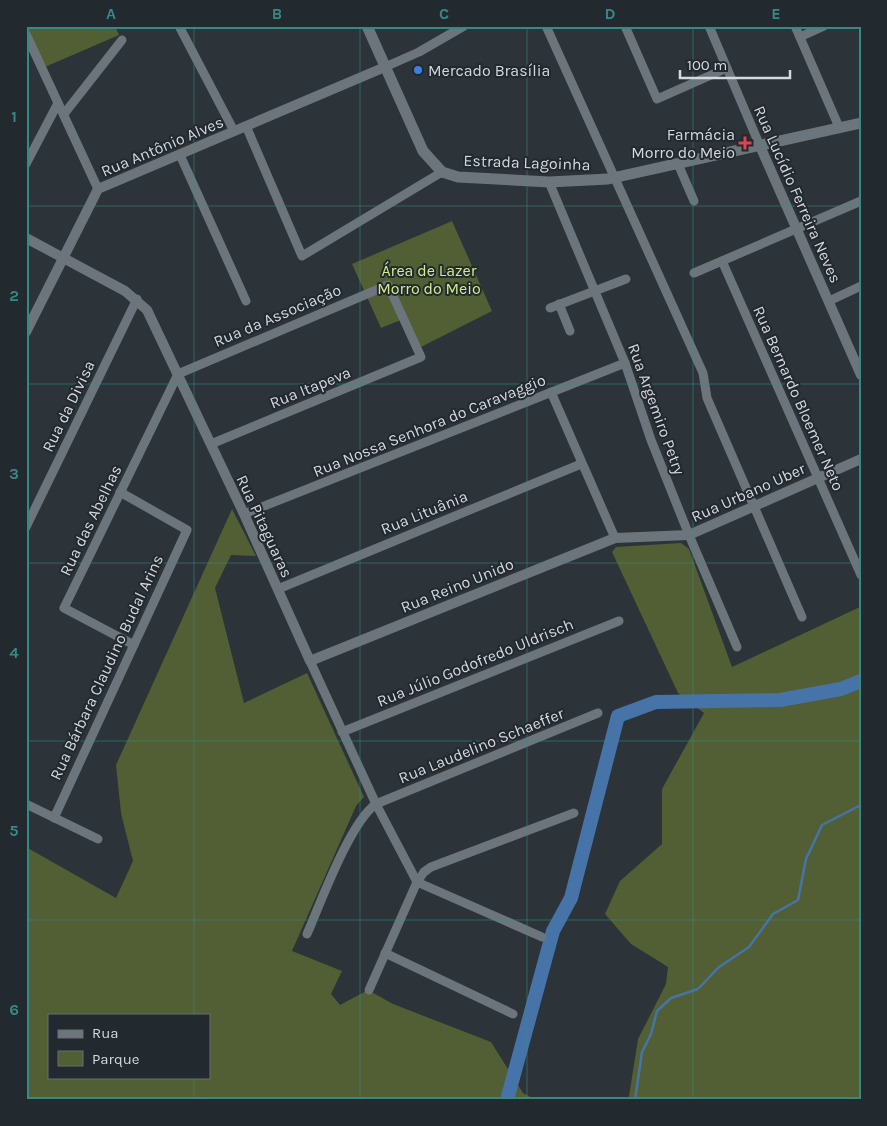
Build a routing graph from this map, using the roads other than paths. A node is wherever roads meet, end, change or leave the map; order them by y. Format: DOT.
graph roads {
  1 [pos="179,26"];
  2 [pos="366,26"];
  3 [pos="464,26"];
  4 [pos="546,26"];
  5 [pos="625,26"];
  6 [pos="709,26"];
  7 [pos="795,26"];
  8 [pos="824,26"];
  9 [pos="26,34"];
  10 [pos="800,37"];
  11 [pos="122,40"];
  12 [pos="385,67"];
  13 [pos="727,68"];
  14 [pos="58,103"];
  15 [pos="64,114"];
  16 [pos="861,123"];
  17 [pos="246,126"];
  18 [pos="839,127"];
  19 [pos="234,131"];
  20 [pos="760,146"];
  21 [pos="180,155"];
  22 [pos="26,164"];
  23 [pos="678,164"];
  24 [pos="442,172"];
  25 [pos="615,178"];
  26 [pos="549,182"];
  27 [pos="98,189"];
  28 [pos="694,201"];
  29 [pos="861,201"];
  30 [pos="797,228"];
  31 [pos="26,238"];
  32 [pos="64,258"];
  33 [pos="722,261"];
  34 [pos="694,273"];
  35 [pos="626,279"];
  36 [pos="388,285"];
  37 [pos="861,286"];
  38 [pos="594,291"];
  39 [pos="137,299"];
  40 [pos="246,301"];
  41 [pos="828,301"];
  42 [pos="559,304"];
  43 [pos="550,308"];
  44 [pos="570,331"];
  45 [pos="26,332"];
  46 [pos="625,363"];
  47 [pos="860,373"];
  48 [pos="178,374"];
  49 [pos="551,392"];
  50 [pos="211,444"];
  51 [pos="861,459"];
  52 [pos="581,464"];
  53 [pos="818,478"];
  54 [pos="120,492"];
  55 [pos="754,506"];
  56 [pos="244,514"];
  57 [pos="26,527"];
  58 [pos="689,535"];
  59 [pos="615,538"];
  60 [pos="861,575"];
  61 [pos="278,589"];
  62 [pos="802,617"];
  63 [pos="619,621"];
  64 [pos="134,645"];
  65 [pos="737,647"];
  66 [pos="310,661"];
  67 [pos="598,713"];
  68 [pos="342,732"];
  69 [pos="26,804"];
  70 [pos="376,804"];
  71 [pos="574,813"];
  72 [pos="54,818"];
  73 [pos="98,839"];
  74 [pos="417,882"];
  75 [pos="307,934"];
  76 [pos="542,937"];
  77 [pos="385,953"];
  78 [pos="369,990"];
  79 [pos="513,1014"];
  1 -- 19 [label="street"];
  2 -- 12 [label="main road, Estrada Lagoinha"];
  3 -- 12 [label="street"];
  4 -- 25 [label="street"];
  5 -- 13 [label="street"];
  6 -- 13 [label="street, Rua Lucídio Ferreira Neves"];
  7 -- 10 [label="street"];
  8 -- 10 [label="street"];
  9 -- 14 [label="street"];
  10 -- 18 [label="street"];
  11 -- 15 [label="street"];
  12 -- 17 [label="street, Rua Antônio Alves"];
  12 -- 24 [label="main road, Estrada Lagoinha"];
  13 -- 20 [label="street, Rua Lucídio Ferreira Neves"];
  14 -- 15 [label="street"];
  14 -- 22 [label="street"];
  15 -- 27 [label="street"];
  16 -- 18 [label="main road, Estrada Lagoinha"];
  17 -- 19 [label="street, Rua Antônio Alves"];
  17 -- 24 [label="street"];
  18 -- 20 [label="main road, Estrada Lagoinha"];
  19 -- 21 [label="street, Rua Antônio Alves"];
  20 -- 23 [label="main road, Estrada Lagoinha"];
  20 -- 30 [label="street, Rua Lucídio Ferreira Neves"];
  21 -- 27 [label="street, Rua Antônio Alves"];
  21 -- 40 [label="street"];
  23 -- 25 [label="main road, Estrada Lagoinha"];
  23 -- 28 [label="street"];
  24 -- 26 [label="main road, Estrada Lagoinha"];
  25 -- 26 [label="main road, Estrada Lagoinha"];
  25 -- 55 [label="street"];
  26 -- 38 [label="street, Rua Argemiro Petry"];
  27 -- 32 [label="street, Rua Antônio Alves"];
  29 -- 30 [label="street"];
  30 -- 33 [label="street"];
  30 -- 41 [label="street, Rua Lucídio Ferreira Neves"];
  31 -- 32 [label="street, Rua Pitaguaras"];
  32 -- 39 [label="street, Rua Pitaguaras"];
  32 -- 45 [label="street, Rua Antônio Alves"];
  33 -- 34 [label="street"];
  33 -- 53 [label="street, Rua Bernardo Bloemer Neto"];
  35 -- 38 [label="street"];
  36 -- 48 [label="street, Rua da Associação"];
  36 -- 50 [label="street, Rua Itapeva"];
  37 -- 41 [label="street"];
  38 -- 42 [label="street"];
  38 -- 46 [label="street, Rua Argemiro Petry"];
  39 -- 48 [label="street, Rua Pitaguaras"];
  39 -- 57 [label="street, Rua da Divisa"];
  41 -- 47 [label="street, Rua Lucídio Ferreira Neves"];
  42 -- 43 [label="street"];
  42 -- 44 [label="street"];
  46 -- 49 [label="street, Rua Nossa Senhora do Caravaggio"];
  46 -- 58 [label="street, Rua Argemiro Petry"];
  48 -- 50 [label="street, Rua Pitaguaras"];
  48 -- 54 [label="street, Rua das Abelhas"];
  49 -- 52 [label="street"];
  49 -- 56 [label="street, Rua Nossa Senhora do Caravaggio"];
  50 -- 56 [label="street, Rua Pitaguaras"];
  51 -- 53 [label="street, Rua Urbano Uber"];
  52 -- 59 [label="street"];
  52 -- 61 [label="street, Rua Lituânia"];
  53 -- 55 [label="street, Rua Urbano Uber"];
  53 -- 60 [label="street, Rua Bernardo Bloemer Neto"];
  54 -- 64 [label="street, Rua Bárbara Claudino Budal Arins"];
  54 -- 64 [label="street, Rua das Abelhas"];
  55 -- 58 [label="street, Rua Urbano Uber"];
  55 -- 62 [label="street"];
  56 -- 61 [label="street, Rua Pitaguaras"];
  58 -- 59 [label="street, Rua Urbano Uber"];
  58 -- 65 [label="street, Rua Argemiro Petry"];
  59 -- 66 [label="street, Rua Reino Unido"];
  61 -- 66 [label="street, Rua Pitaguaras"];
  63 -- 68 [label="street, Rua Júlio Godofredo Uldrisch"];
  64 -- 72 [label="street, Rua Bárbara Claudino Budal Arins"];
  66 -- 68 [label="street, Rua Pitaguaras"];
  67 -- 70 [label="street, Rua Laudelino Schaeffer"];
  68 -- 70 [label="street, Rua Pitaguaras"];
  69 -- 72 [label="street"];
  70 -- 74 [label="street, Rua Pitaguaras"];
  70 -- 75 [label="street"];
  71 -- 74 [label="street"];
  72 -- 73 [label="street"];
  74 -- 76 [label="street"];
  74 -- 77 [label="street"];
  77 -- 78 [label="street"];
  77 -- 79 [label="street"];
}
